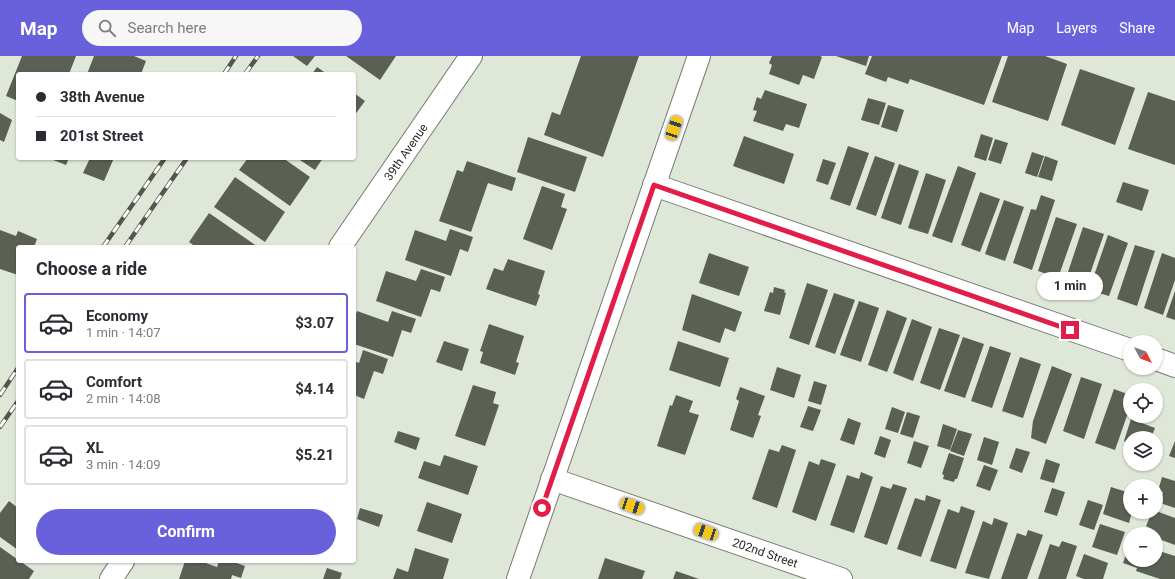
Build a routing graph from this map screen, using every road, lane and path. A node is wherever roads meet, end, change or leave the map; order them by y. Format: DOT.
graph roads {
  1 [pos="471,56"];
  2 [pos="699,56"];
  3 [pos="654,185"];
  4 [pos="341,245"];
  5 [pos="1123,348"];
  6 [pos="1163,362"];
  7 [pos="1175,366"];
  8 [pos="552,479"];
  9 [pos="122,563"];
  10 [pos="111,579"];
  11 [pos="518,579"];
  12 [pos="841,579"];
  1 -- 4 [label="street, 39th Avenue"];
  2 -- 3 [label="street"];
  3 -- 5 [label="street"];
  3 -- 8 [label="street"];
  6 -- 7 [label="street"];
  8 -- 11 [label="street"];
  8 -- 12 [label="street, 202nd Street"];
  9 -- 10 [label="street"];
}
